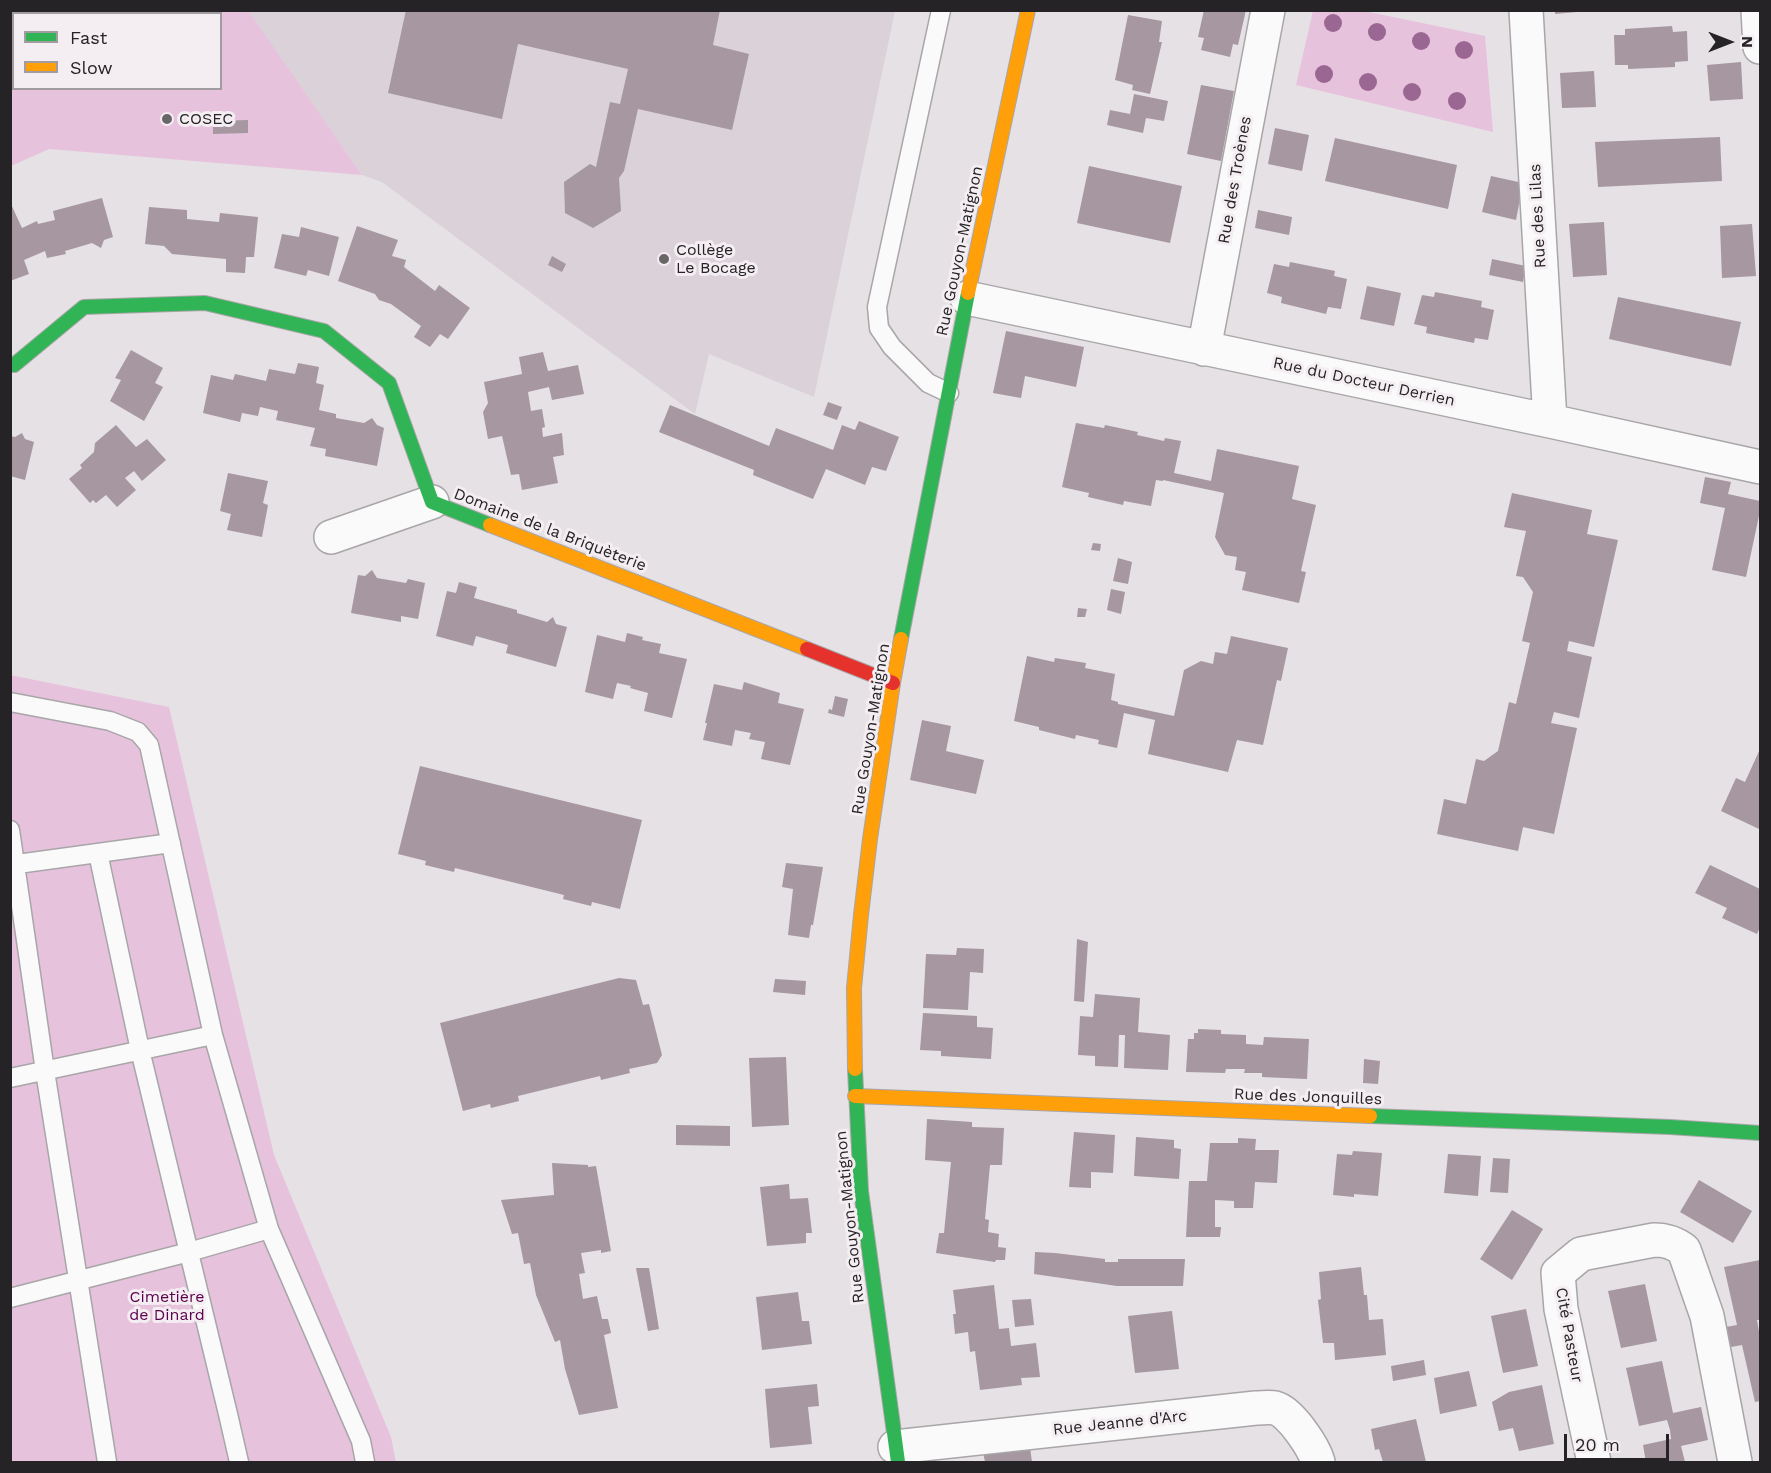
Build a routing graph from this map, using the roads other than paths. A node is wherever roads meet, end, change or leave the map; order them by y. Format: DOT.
graph roads {
  1 [pos="941,10"];
  2 [pos="1028,10"];
  3 [pos="1268,10"];
  4 [pos="1526,10"];
  5 [pos="1758,10"];
  6 [pos="1761,47"];
  7 [pos="967,298"];
  8 [pos="1204,349"];
  9 [pos="14,365"];
  10 [pos="948,393"];
  11 [pos="1550,421"];
  12 [pos="1761,467"];
  13 [pos="432,502"];
  14 [pos="331,537"];
  15 [pos="894,683"];
  16 [pos="10,702"];
  17 [pos="10,830"];
  18 [pos="171,843"];
  19 [pos="98,853"];
  20 [pos="13,865"];
  21 [pos="213,1035"];
  22 [pos="140,1050"];
  23 [pos="45,1071"];
  24 [pos="10,1078"];
  25 [pos="855,1096"];
  26 [pos="1761,1133"];
  27 [pos="269,1229"];
  28 [pos="189,1252"];
  29 [pos="79,1281"];
  30 [pos="10,1298"];
  31 [pos="896,1455"];
  32 [pos="106,1462"];
  33 [pos="239,1462"];
  34 [pos="365,1462"];
  35 [pos="1318,1462"];
  36 [pos="1594,1462"];
  37 [pos="1735,1462"];
  1 -- 10 [label="lane"];
  2 -- 7 [label="street, Rue Gouyon-Matignon"];
  3 -- 8 [label="street, Rue des Troènes"];
  4 -- 11 [label="street, Rue des Lilas"];
  5 -- 6 [label="street"];
  7 -- 8 [label="street, Rue du Docteur Derrien"];
  7 -- 10 [label="street, Rue Gouyon-Matignon"];
  8 -- 11 [label="street, Rue du Docteur Derrien"];
  9 -- 13 [label="street, Domaine de la Briquèterie"];
  10 -- 15 [label="street, Rue Gouyon-Matignon"];
  11 -- 12 [label="street, Rue du Docteur Derrien"];
  13 -- 14 [label="street"];
  13 -- 15 [label="street, Domaine de la Briquèterie"];
  15 -- 25 [label="street, Rue Gouyon-Matignon"];
  16 -- 18 [label="lane"];
  17 -- 20 [label="lane"];
  18 -- 19 [label="lane"];
  18 -- 21 [label="lane"];
  19 -- 20 [label="lane"];
  19 -- 22 [label="lane"];
  20 -- 23 [label="lane"];
  21 -- 22 [label="lane"];
  21 -- 27 [label="lane"];
  22 -- 23 [label="lane"];
  22 -- 28 [label="lane"];
  23 -- 24 [label="lane"];
  23 -- 29 [label="lane"];
  25 -- 26 [label="street, Rue des Jonquilles"];
  25 -- 31 [label="street, Rue Gouyon-Matignon"];
  27 -- 28 [label="lane"];
  27 -- 34 [label="lane"];
  28 -- 29 [label="lane"];
  28 -- 33 [label="lane"];
  29 -- 30 [label="lane"];
  29 -- 32 [label="lane"];
  31 -- 35 [label="street, Rue Jeanne d'Arc"];
  36 -- 37 [label="street, Cité Pasteur"];
}
